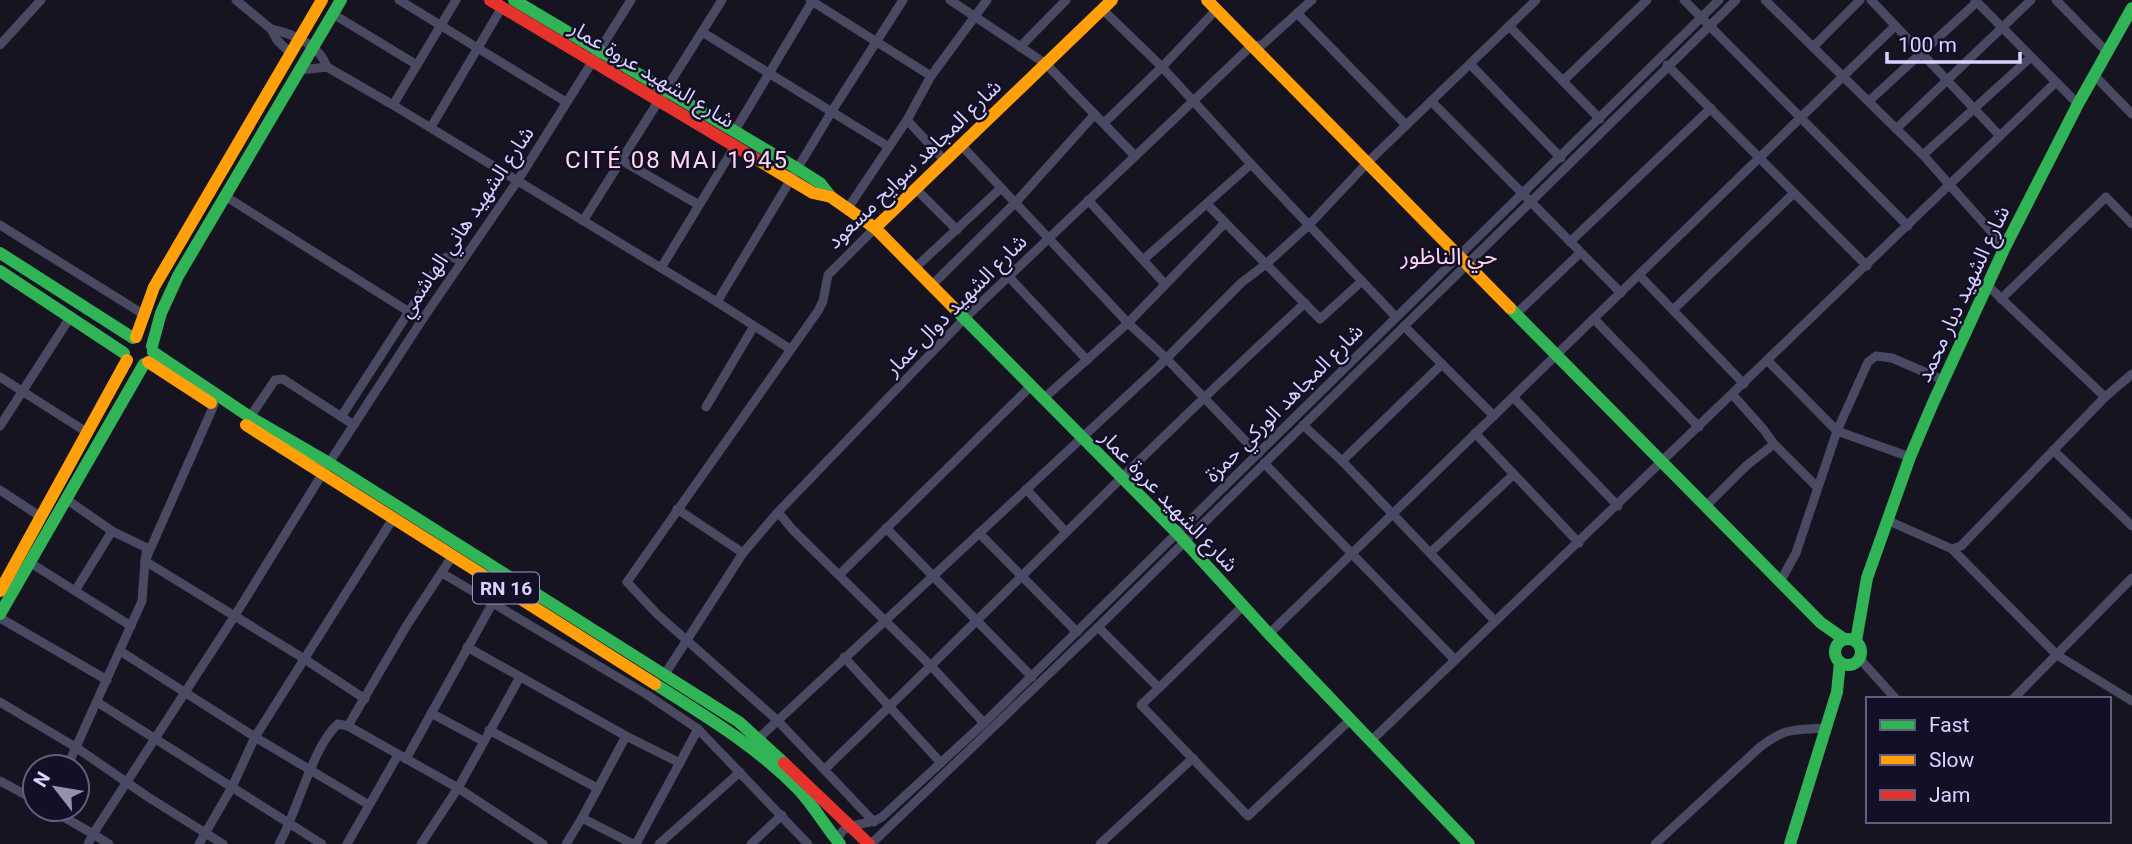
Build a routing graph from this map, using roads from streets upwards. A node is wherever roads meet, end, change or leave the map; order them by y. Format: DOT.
graph roads {
  1 [pos="41,0"];
  2 [pos="236,0"];
  3 [pos="322,0"];
  4 [pos="341,0"];
  5 [pos="399,0"];
  6 [pos="456,0"];
  7 [pos="490,0"];
  8 [pos="514,0"];
  9 [pos="631,0"];
  10 [pos="722,0"];
  11 [pos="812,0"];
  12 [pos="903,0"];
  13 [pos="950,0"];
  14 [pos="987,0"];
  15 [pos="1066,0"];
  16 [pos="1312,0"];
  17 [pos="1536,0"];
  18 [pos="1647,0"];
  19 [pos="1684,0"];
  20 [pos="1719,0"];
  21 [pos="1736,0"];
  22 [pos="1765,0"];
  23 [pos="1860,0"];
  24 [pos="1871,0"];
  25 [pos="2031,0"];
  26 [pos="2056,0"];
  27 [pos="1976,1"];
  28 [pos="532,5"];
  29 [pos="1107,5"];
  30 [pos="1212,5"];
  31 [pos="502,7"];
  32 [pos="2132,8"];
  33 [pos="1297,13"];
  34 [pos="333,14"];
  35 [pos="976,16"];
  36 [pos="1702,17"];
  37 [pos="440,25"];
  38 [pos="1709,25"];
  39 [pos="1509,26"];
  40 [pos="1895,26"];
  41 [pos="2002,28"];
  42 [pos="271,29"];
  43 [pos="702,33"];
  44 [pos="299,38"];
  45 [pos="875,40"];
  46 [pos="0,45"];
  47 [pos="1251,46"];
  48 [pos="314,47"];
  49 [pos="1020,47"];
  50 [pos="1813,47"];
  51 [pos="479,49"];
  52 [pos="2107,52"];
  53 [pos="290,53"];
  54 [pos="1921,54"];
  55 [pos="595,56"];
  56 [pos="2031,57"];
  57 [pos="1661,58"];
  58 [pos="1046,64"];
  59 [pos="1469,64"];
  60 [pos="417,65"];
  61 [pos="327,67"];
  62 [pos="1162,67"];
  63 [pos="1669,67"];
  64 [pos="300,70"];
  65 [pos="771,73"];
  66 [pos="2094,75"];
  67 [pos="931,76"];
  68 [pos="1843,77"];
  69 [pos="1563,81"];
  70 [pos="1947,81"];
  71 [pos="2056,82"];
  72 [pos="661,96"];
  73 [pos="1431,101"];
  74 [pos="1869,101"];
  75 [pos="566,102"];
  76 [pos="1194,102"];
  77 [pos="2078,104"];
  78 [pos="393,105"];
  79 [pos="1711,108"];
  80 [pos="1975,110"];
  81 [pos="832,111"];
  82 [pos="1095,114"];
  83 [pos="2132,114"];
  84 [pos="1799,118"];
  85 [pos="1600,119"];
  86 [pos="907,120"];
  87 [pos="1104,123"];
  88 [pos="1406,125"];
  89 [pos="431,127"];
  90 [pos="1896,129"];
  91 [pos="734,132"];
  92 [pos="2000,136"];
  93 [pos="961,145"];
  94 [pos="735,146"];
  95 [pos="889,147"];
  96 [pos="1923,155"];
  97 [pos="1135,156"];
  98 [pos="1561,158"];
  99 [pos="1759,158"];
  100 [pos="621,160"];
  101 [pos="945,161"];
  102 [pos="1368,162"];
  103 [pos="1251,164"];
  104 [pos="794,174"];
  105 [pos="518,180"];
  106 [pos="1950,185"];
  107 [pos="1002,188"];
  108 [pos="916,189"];
  109 [pos="1794,194"];
  110 [pos="225,195"];
  111 [pos="1526,197"];
  112 [pos="1088,200"];
  113 [pos="1016,202"];
  114 [pos="1207,204"];
  115 [pos="699,205"];
  116 [pos="848,208"];
  117 [pos="583,221"];
  118 [pos="1225,223"];
  119 [pos="2132,224"];
  120 [pos="0,225"];
  121 [pos="1309,225"];
  122 [pos="1908,226"];
  123 [pos="875,228"];
  124 [pos="957,230"];
  125 [pos="1048,238"];
  126 [pos="1570,242"];
  127 [pos="2006,247"];
  128 [pos="0,253"];
  129 [pos="1580,253"];
  130 [pos="1143,260"];
  131 [pos="1462,260"];
  132 [pos="462,261"];
  133 [pos="1266,264"];
  134 [pos="1867,266"];
  135 [pos="661,268"];
  136 [pos="915,268"];
  137 [pos="0,271"];
  138 [pos="1009,276"];
  139 [pos="1640,276"];
  140 [pos="1362,281"];
  141 [pos="1165,284"];
  142 [pos="932,285"];
  143 [pos="1987,285"];
  144 [pos="1621,293"];
  145 [pos="2001,299"];
  146 [pos="717,302"];
  147 [pos="1305,303"];
  148 [pos="1673,310"];
  149 [pos="411,311"];
  150 [pos="143,314"];
  151 [pos="1516,314"];
  152 [pos="71,316"];
  153 [pos="1396,317"];
  154 [pos="964,319"];
  155 [pos="1594,319"];
  156 [pos="422,320"];
  157 [pos="1128,323"];
  158 [pos="754,326"];
  159 [pos="1404,326"];
  160 [pos="135,337"];
  161 [pos="790,349"];
  162 [pos="1556,355"];
  163 [pos="149,356"];
  164 [pos="126,357"];
  165 [pos="1165,358"];
  166 [pos="1087,360"];
  167 [pos="1768,361"];
  168 [pos="1442,364"];
  169 [pos="2132,374"];
  170 [pos="0,377"];
  171 [pos="1943,380"];
  172 [pos="174,381"];
  173 [pos="1744,384"];
  174 [pos="1031,386"];
  175 [pos="22,392"];
  176 [pos="128,393"];
  177 [pos="1733,395"];
  178 [pos="1202,397"];
  179 [pos="2105,397"];
  180 [pos="1514,398"];
  181 [pos="1043,399"];
  182 [pos="214,405"];
  183 [pos="706,407"];
  184 [pos="1494,416"];
  185 [pos="250,417"];
  186 [pos="341,418"];
  187 [pos="354,425"];
  188 [pos="1303,425"];
  189 [pos="0,426"];
  190 [pos="1699,427"];
  191 [pos="1837,430"];
  192 [pos="88,433"];
  193 [pos="1475,433"];
  194 [pos="1082,438"];
  195 [pos="1774,444"];
  196 [pos="2053,450"];
  197 [pos="1258,454"];
  198 [pos="1910,457"];
  199 [pos="1342,461"];
  200 [pos="1264,463"];
  201 [pos="1662,463"];
  202 [pos="326,468"];
  203 [pos="1514,474"];
  204 [pos="1122,477"];
  205 [pos="355,486"];
  206 [pos="1817,487"];
  207 [pos="1026,489"];
  208 [pos="0,490"];
  209 [pos="66,499"];
  210 [pos="1618,506"];
  211 [pos="1705,507"];
  212 [pos="677,509"];
  213 [pos="778,512"];
  214 [pos="1393,513"];
  215 [pos="41,517"];
  216 [pos="394,517"];
  217 [pos="1889,521"];
  218 [pos="2132,526"];
  219 [pos="886,528"];
  220 [pos="112,531"];
  221 [pos="1066,532"];
  222 [pos="979,533"];
  223 [pos="1180,537"];
  224 [pos="1578,543"];
  225 [pos="1952,549"];
  226 [pos="743,553"];
  227 [pos="1352,553"];
  228 [pos="1430,553"];
  229 [pos="453,555"];
  230 [pos="145,561"];
  231 [pos="29,562"];
  232 [pos="442,573"];
  233 [pos="933,574"];
  234 [pos="839,575"];
  235 [pos="1022,576"];
  236 [pos="2132,578"];
  237 [pos="1780,582"];
  238 [pos="502,586"];
  239 [pos="0,591"];
  240 [pos="75,591"];
  241 [pos="491,603"];
  242 [pos="1243,606"];
  243 [pos="0,616"];
  244 [pos="234,617"];
  245 [pos="884,620"];
  246 [pos="977,621"];
  247 [pos="1496,621"];
  248 [pos="131,626"];
  249 [pos="1098,627"];
  250 [pos="1077,632"];
  251 [pos="1269,634"];
  252 [pos="687,639"];
  253 [pos="1845,641"];
  254 [pos="467,647"];
  255 [pos="120,651"];
  256 [pos="2057,655"];
  257 [pos="844,657"];
  258 [pos="303,658"];
  259 [pos="1455,660"];
  260 [pos="1858,660"];
  261 [pos="1840,662"];
  262 [pos="932,667"];
  263 [pos="665,674"];
  264 [pos="520,677"];
  265 [pos="1032,677"];
  266 [pos="107,680"];
  267 [pos="1159,688"];
  268 [pos="185,692"];
  269 [pos="1837,692"];
  270 [pos="1894,697"];
  271 [pos="2015,697"];
  272 [pos="365,699"];
  273 [pos="2132,701"];
  274 [pos="0,702"];
  275 [pos="97,702"];
  276 [pos="890,706"];
  277 [pos="431,713"];
  278 [pos="1351,719"];
  279 [pos="777,720"];
  280 [pos="984,723"];
  281 [pos="348,726"];
  282 [pos="1825,728"];
  283 [pos="698,729"];
  284 [pos="489,730"];
  285 [pos="626,736"];
  286 [pos="154,737"];
  287 [pos="255,737"];
  288 [pos="759,738"];
  289 [pos="1372,740"];
  290 [pos="483,741"];
  291 [pos="77,748"];
  292 [pos="75,753"];
  293 [pos="402,757"];
  294 [pos="1193,758"];
  295 [pos="680,763"];
  296 [pos="941,763"];
  297 [pos="825,769"];
  298 [pos="310,770"];
  299 [pos="740,772"];
  300 [pos="0,781"];
  301 [pos="127,782"];
  302 [pos="232,787"];
  303 [pos="458,788"];
  304 [pos="597,788"];
  305 [pos="21,792"];
  306 [pos="369,805"];
  307 [pos="782,815"];
  308 [pos="582,818"];
  309 [pos="874,822"];
  310 [pos="74,823"];
  311 [pos="290,824"];
  312 [pos="849,825"];
  313 [pos="206,833"];
  314 [pos="93,834"];
  315 [pos="838,843"];
  316 [pos="88,844"];
  317 [pos="109,844"];
  318 [pos="198,844"];
  319 [pos="223,844"];
  320 [pos="279,844"];
  321 [pos="322,844"];
  322 [pos="347,844"];
  323 [pos="421,844"];
  324 [pos="543,844"];
  325 [pos="566,844"];
  326 [pos="635,844"];
  327 [pos="659,844"];
  328 [pos="751,844"];
  329 [pos="808,844"];
  330 [pos="870,844"];
  331 [pos="1100,844"];
  332 [pos="1469,844"];
  333 [pos="1655,844"];
  334 [pos="1790,844"];
  1 -- 46 [label="street"];
  2 -- 42 [label="street"];
  3 -- 44 [label="street"];
  4 -- 34 [label="street"];
  5 -- 37 [label="street"];
  6 -- 37 [label="street"];
  7 -- 31 [label="street, شارع الشهيد عروة عمار"];
  8 -- 28 [label="street, شارع الشهيد عروة عمار"];
  9 -- 55 [label="street, شارع الشهيد هاني الهاشمي"];
  10 -- 43 [label="street"];
  11 -- 45 [label="street"];
  11 -- 65 [label="street"];
  12 -- 45 [label="street"];
  13 -- 35 [label="street"];
  14 -- 35 [label="street"];
  15 -- 49 [label="street"];
  16 -- 33 [label="street, شارع الشهيد دوال عمار"];
  17 -- 39 [label="street"];
  18 -- 69 [label="street"];
  19 -- 36 [label="street"];
  20 -- 36 [label="street, شارع المجاهد الوركي حمزة"];
  21 -- 38 [label="street, شارع المجاهد الوركي حمزة"];
  22 -- 50 [label="street"];
  23 -- 50 [label="street"];
  24 -- 40 [label="street"];
  25 -- 41 [label="street"];
  26 -- 52 [label="street"];
  27 -- 41 [label="street"];
  27 -- 54 [label="street"];
  28 -- 55 [label="street, شارع الشهيد عروة عمار"];
  29 -- 58 [label="street, شارع المجاهد سوايح مسعود"];
  29 -- 62 [label="street"];
  30 -- 47 [label="street"];
  30 -- 62 [label="street"];
  31 -- 51 [label="street"];
  31 -- 55 [label="street, شارع الشهيد عروة عمار"];
  32 -- 52 [label="street, شارع الشهيد دبار محمد"];
  33 -- 47 [label="street, شارع الشهيد دوال عمار"];
  33 -- 88 [label="street"];
  34 -- 48 [label="street"];
  34 -- 60 [label="street"];
  35 -- 49 [label="street"];
  35 -- 67 [label="street"];
  36 -- 38 [label="street"];
  36 -- 57 [label="street, شارع المجاهد الوركي حمزة"];
  37 -- 51 [label="street"];
  37 -- 60 [label="street"];
  38 -- 63 [label="street, شارع المجاهد الوركي حمزة"];
  38 -- 84 [label="street"];
  39 -- 59 [label="street"];
  39 -- 69 [label="street"];
  40 -- 54 [label="street"];
  40 -- 68 [label="street"];
  41 -- 56 [label="street"];
  41 -- 70 [label="street"];
  42 -- 44 [label="street"];
  42 -- 53 [label="street"];
  43 -- 65 [label="street"];
  43 -- 72 [label="street"];
  44 -- 48 [label="street"];
  44 -- 53 [label="street"];
  45 -- 67 [label="street"];
  45 -- 81 [label="street"];
  47 -- 76 [label="street, شارع الشهيد دوال عمار"];
  47 -- 102 [label="street"];
  48 -- 61 [label="street"];
  48 -- 64 [label="street"];
  49 -- 58 [label="street"];
  50 -- 68 [label="street"];
  51 -- 75 [label="street"];
  51 -- 89 [label="street"];
  52 -- 66 [label="street, شارع الشهيد دبار محمد"];
  53 -- 150 [label="street"];
  54 -- 70 [label="street"];
  54 -- 74 [label="street"];
  55 -- 72 [label="street, شارع الشهيد عروة عمار"];
  55 -- 75 [label="street, شارع الشهيد هاني الهاشمي"];
  56 -- 71 [label="street"];
  56 -- 80 [label="street"];
  57 -- 63 [label="street"];
  57 -- 85 [label="street, شارع المجاهد الوركي حمزة"];
  58 -- 82 [label="street"];
  58 -- 93 [label="street, شارع المجاهد سوايح مسعود"];
  59 -- 73 [label="street"];
  59 -- 98 [label="street"];
  60 -- 78 [label="street"];
  61 -- 64 [label="street"];
  61 -- 78 [label="street"];
  62 -- 76 [label="street"];
  62 -- 87 [label="street"];
  63 -- 79 [label="street"];
  63 -- 111 [label="street, شارع المجاهد الوركي حمزة"];
  64 -- 110 [label="street"];
  65 -- 81 [label="street"];
  65 -- 91 [label="street"];
  66 -- 77 [label="street, شارع الشهيد دبار محمد"];
  66 -- 83 [label="street"];
  67 -- 86 [label="street"];
  68 -- 74 [label="street"];
  68 -- 84 [label="street"];
  69 -- 85 [label="street"];
  70 -- 80 [label="street"];
  70 -- 90 [label="street"];
  71 -- 77 [label="street"];
  71 -- 92 [label="street"];
  72 -- 91 [label="street, شارع الشهيد عروة عمار"];
  72 -- 94 [label="street, شارع الشهيد عروة عمار"];
  72 -- 100 [label="street"];
  73 -- 88 [label="street"];
  73 -- 111 [label="street"];
  74 -- 90 [label="street"];
  75 -- 105 [label="street, شارع الشهيد هاني الهاشمي"];
  76 -- 97 [label="street, شارع الشهيد دوال عمار"];
  76 -- 103 [label="street"];
  77 -- 127 [label="street, شارع الشهيد دبار محمد"];
  78 -- 89 [label="street"];
  79 -- 99 [label="street"];
  79 -- 126 [label="street"];
  80 -- 92 [label="street"];
  80 -- 96 [label="street"];
  81 -- 95 [label="street"];
  81 -- 104 [label="street"];
  82 -- 87 [label="street"];
  82 -- 113 [label="street"];
  84 -- 99 [label="street"];
  84 -- 122 [label="street"];
  85 -- 98 [label="street, شارع المجاهد الوركي حمزة"];
  86 -- 95 [label="street"];
  86 -- 101 [label="street"];
  87 -- 97 [label="street"];
  88 -- 102 [label="street"];
  89 -- 105 [label="street"];
  90 -- 96 [label="street"];
  91 -- 104 [label="street, شارع الشهيد عروة عمار"];
  92 -- 106 [label="street"];
  93 -- 101 [label="street, شارع المجاهد سوايح مسعود"];
  93 -- 107 [label="street"];
  94 -- 104 [label="street, شارع الشهيد عروة عمار"];
  94 -- 115 [label="street"];
  95 -- 116 [label="street"];
  96 -- 106 [label="street"];
  97 -- 112 [label="street, شارع الشهيد دوال عمار"];
  98 -- 111 [label="street, شارع المجاهد الوركي حمزة"];
  99 -- 109 [label="street"];
  99 -- 139 [label="street"];
  100 -- 115 [label="street"];
  100 -- 117 [label="street"];
  101 -- 108 [label="street, شارع المجاهد سوايح مسعود"];
  102 -- 121 [label="street"];
  102 -- 131 [label="street"];
  103 -- 114 [label="street"];
  103 -- 121 [label="street"];
  104 -- 116 [label="street, شارع الشهيد عروة عمار"];
  104 -- 146 [label="street"];
  105 -- 117 [label="street"];
  105 -- 132 [label="street, شارع الشهيد هاني الهاشمي"];
  106 -- 122 [label="street"];
  106 -- 127 [label="street"];
  107 -- 113 [label="street"];
  107 -- 124 [label="street"];
  108 -- 123 [label="street, شارع المجاهد سوايح مسعود"];
  108 -- 124 [label="street"];
  109 -- 134 [label="street"];
  109 -- 148 [label="street"];
  110 -- 149 [label="street"];
  110 -- 163 [label="street"];
  111 -- 126 [label="street"];
  111 -- 131 [label="street, شارع المجاهد الوركي حمزة"];
  112 -- 125 [label="street, شارع الشهيد دوال عمار"];
  112 -- 130 [label="street"];
  113 -- 125 [label="street"];
  113 -- 142 [label="street"];
  114 -- 118 [label="street"];
  114 -- 130 [label="street"];
  115 -- 135 [label="street"];
  116 -- 123 [label="street, شارع الشهيد عروة عمار"];
  117 -- 135 [label="street"];
  118 -- 133 [label="street"];
  118 -- 141 [label="street"];
  119 -- 145 [label="street"];
  120 -- 150 [label="street"];
  121 -- 133 [label="street"];
  121 -- 140 [label="street"];
  122 -- 134 [label="street"];
  123 -- 136 [label="street, شارع الشهيد عروة عمار"];
  123 -- 161 [label="street, شارع المجاهد سوايح مسعود"];
  124 -- 136 [label="street"];
  125 -- 138 [label="street, شارع الشهيد دوال عمار"];
  125 -- 157 [label="street"];
  126 -- 129 [label="street"];
  127 -- 143 [label="street, شارع الشهيد دبار محمد"];
  128 -- 160 [label="street"];
  129 -- 144 [label="street"];
  129 -- 151 [label="street"];
  130 -- 141 [label="street"];
  131 -- 151 [label="street"];
  131 -- 153 [label="street, شارع المجاهد الوركي حمزة"];
  131 -- 159 [label="street, شارع المجاهد الوركي حمزة"];
  132 -- 149 [label="street"];
  132 -- 156 [label="street, شارع الشهيد هاني الهاشمي"];
  133 -- 147 [label="street"];
  133 -- 165 [label="street"];
  134 -- 167 [label="street"];
  135 -- 146 [label="street"];
  136 -- 142 [label="street, شارع الشهيد عروة عمار"];
  137 -- 152 [label="street"];
  138 -- 154 [label="street, شارع الشهيد دوال عمار"];
  138 -- 166 [label="street"];
  139 -- 144 [label="street"];
  139 -- 148 [label="street"];
  140 -- 147 [label="street"];
  140 -- 153 [label="street"];
  141 -- 157 [label="street"];
  142 -- 154 [label="street, شارع الشهيد عروة عمار"];
  143 -- 145 [label="street"];
  143 -- 171 [label="street, شارع الشهيد دبار محمد"];
  144 -- 155 [label="street"];
  145 -- 179 [label="street"];
  146 -- 158 [label="street"];
  147 -- 178 [label="street"];
  148 -- 173 [label="street"];
  149 -- 156 [label="street"];
  149 -- 186 [label="street"];
  150 -- 160 [label="street"];
  151 -- 162 [label="street"];
  152 -- 164 [label="street"];
  152 -- 175 [label="street"];
  153 -- 197 [label="street, شارع المجاهد الوركي حمزة"];
  154 -- 174 [label="street, شارع الشهيد عروة عمار"];
  154 -- 213 [label="street, شارع الشهيد دوال عمار"];
  155 -- 162 [label="street"];
  155 -- 190 [label="street"];
  156 -- 187 [label="street, شارع الشهيد هاني الهاشمي"];
  157 -- 165 [label="street"];
  157 -- 166 [label="street"];
  158 -- 161 [label="street"];
  158 -- 183 [label="street"];
  159 -- 168 [label="street"];
  159 -- 188 [label="street, شارع المجاهد الوركي حمزة"];
  160 -- 163 [label="street"];
  160 -- 164 [label="street"];
  161 -- 212 [label="street, شارع المجاهد سوايح مسعود"];
  162 -- 180 [label="street"];
  162 -- 201 [label="street"];
  163 -- 164 [label="street"];
  163 -- 172 [label="street, RN 16"];
  163 -- 176 [label="street"];
  163 -- 185 [label="street, RN 16"];
  164 -- 192 [label="street"];
  165 -- 178 [label="street"];
  165 -- 194 [label="street"];
  166 -- 181 [label="street"];
  167 -- 173 [label="street"];
  167 -- 191 [label="street"];
  168 -- 184 [label="street"];
  168 -- 199 [label="street"];
  169 -- 179 [label="street"];
  170 -- 175 [label="street"];
  171 -- 191 [label="street"];
  171 -- 198 [label="street, شارع الشهيد دبار محمد"];
  172 -- 176 [label="street"];
  172 -- 182 [label="street, RN 16"];
  173 -- 177 [label="street"];
  174 -- 181 [label="street, شارع الشهيد عروة عمار"];
  174 -- 219 [label="street"];
  175 -- 189 [label="street"];
  175 -- 192 [label="street"];
  176 -- 209 [label="street"];
  177 -- 190 [label="street"];
  177 -- 195 [label="street"];
  178 -- 197 [label="street"];
  178 -- 204 [label="street"];
  179 -- 196 [label="street"];
  180 -- 184 [label="street"];
  180 -- 210 [label="street"];
  181 -- 194 [label="street, شارع الشهيد عروة عمار"];
  182 -- 202 [label="street, RN 16"];
  182 -- 230 [label="street"];
  184 -- 193 [label="street"];
  185 -- 186 [label="street"];
  185 -- 202 [label="street, RN 16"];
  186 -- 187 [label="street"];
  187 -- 202 [label="street, شارع الشهيد هاني الهاشمي"];
  188 -- 199 [label="street"];
  188 -- 200 [label="street, شارع المجاهد الوركي حمزة"];
  190 -- 201 [label="street"];
  191 -- 198 [label="street"];
  191 -- 206 [label="street"];
  192 -- 215 [label="street"];
  193 -- 203 [label="street"];
  193 -- 214 [label="street"];
  194 -- 204 [label="street, شارع الشهيد عروة عمار"];
  194 -- 207 [label="street"];
  195 -- 206 [label="street"];
  195 -- 211 [label="street"];
  196 -- 218 [label="street"];
  196 -- 225 [label="street"];
  197 -- 223 [label="street, شارع المجاهد الوركي حمزة"];
  198 -- 217 [label="street, شارع الشهيد دبار محمد"];
  199 -- 214 [label="street"];
  200 -- 223 [label="street, شارع المجاهد الوركي حمزة"];
  200 -- 227 [label="street"];
  201 -- 210 [label="street"];
  201 -- 211 [label="street"];
  202 -- 205 [label="street, RN 16"];
  202 -- 244 [label="street, شارع الشهيد هاني الهاشمي"];
  203 -- 224 [label="street"];
  203 -- 228 [label="street"];
  204 -- 221 [label="street"];
  204 -- 223 [label="street, شارع الشهيد عروة عمار"];
  205 -- 216 [label="street, RN 16"];
  205 -- 263 [label="street, RN 16"];
  206 -- 237 [label="street"];
  207 -- 221 [label="street"];
  207 -- 222 [label="street"];
  208 -- 215 [label="street"];
  209 -- 220 [label="street"];
  209 -- 231 [label="street"];
  210 -- 224 [label="street"];
  211 -- 237 [label="street"];
  212 -- 226 [label="street"];
  212 -- 252 [label="street, شارع المجاهد سوايح مسعود"];
  213 -- 226 [label="street, شارع الشهيد دوال عمار"];
  213 -- 234 [label="street"];
  214 -- 227 [label="street"];
  214 -- 228 [label="street"];
  215 -- 239 [label="street"];
  216 -- 229 [label="street, RN 16"];
  216 -- 258 [label="street"];
  217 -- 225 [label="street"];
  217 -- 253 [label="street, شارع الشهيد دبار محمد"];
  219 -- 233 [label="street"];
  219 -- 234 [label="street"];
  220 -- 230 [label="street"];
  220 -- 240 [label="street"];
  221 -- 235 [label="street"];
  222 -- 233 [label="street"];
  222 -- 235 [label="street"];
  223 -- 242 [label="street, شارع الشهيد عروة عمار"];
  223 -- 249 [label="street, شارع المجاهد الوركي حمزة"];
  223 -- 250 [label="street, شارع المجاهد الوركي حمزة"];
  224 -- 247 [label="street"];
  225 -- 256 [label="street"];
  226 -- 252 [label="street, شارع الشهيد دوال عمار"];
  227 -- 251 [label="street"];
  227 -- 259 [label="street"];
  228 -- 247 [label="street"];
  229 -- 232 [label="street"];
  229 -- 238 [label="street, RN 16"];
  230 -- 244 [label="street"];
  230 -- 248 [label="street"];
  231 -- 240 [label="street"];
  231 -- 243 [label="street"];
  232 -- 241 [label="street"];
  232 -- 272 [label="street"];
  233 -- 245 [label="street"];
  233 -- 246 [label="street"];
  234 -- 245 [label="street"];
  235 -- 246 [label="street"];
  235 -- 250 [label="street"];
  236 -- 256 [label="street"];
  237 -- 253 [label="street"];
  238 -- 241 [label="street"];
  238 -- 315 [label="street, RN 16"];
  240 -- 248 [label="street"];
  241 -- 254 [label="street"];
  241 -- 283 [label="street"];
  242 -- 251 [label="street, شارع الشهيد عروة عمار"];
  242 -- 267 [label="street"];
  243 -- 266 [label="street"];
  244 -- 258 [label="street"];
  244 -- 268 [label="street, شارع الشهيد هاني الهاشمي"];
  245 -- 257 [label="street"];
  245 -- 262 [label="street"];
  246 -- 262 [label="street"];
  246 -- 265 [label="street"];
  247 -- 259 [label="street"];
  248 -- 255 [label="street"];
  249 -- 267 [label="street"];
  249 -- 330 [label="street, شارع المجاهد الوركي حمزة"];
  250 -- 265 [label="street, شارع المجاهد الوركي حمزة"];
  251 -- 278 [label="street, شارع الشهيد عروة عمار"];
  252 -- 263 [label="street, شارع الشهيد دوال عمار"];
  252 -- 279 [label="street"];
  253 -- 260 [label="street"];
  253 -- 261 [label="street"];
  254 -- 264 [label="street"];
  254 -- 277 [label="street"];
  255 -- 266 [label="street"];
  255 -- 268 [label="street"];
  256 -- 271 [label="street"];
  256 -- 273 [label="street"];
  257 -- 276 [label="street"];
  257 -- 279 [label="street"];
  258 -- 272 [label="street"];
  258 -- 287 [label="street"];
  259 -- 289 [label="street"];
  260 -- 261 [label="street"];
  260 -- 269 [label="street"];
  260 -- 270 [label="street"];
  261 -- 269 [label="street"];
  262 -- 276 [label="street"];
  262 -- 280 [label="street"];
  263 -- 288 [label="street, RN 16"];
  264 -- 284 [label="street"];
  264 -- 285 [label="street"];
  265 -- 280 [label="street, شارع المجاهد الوركي حمزة"];
  266 -- 275 [label="street"];
  267 -- 294 [label="street"];
  268 -- 286 [label="street, شارع الشهيد هاني الهاشمي"];
  268 -- 287 [label="street"];
  269 -- 282 [label="street"];
  272 -- 281 [label="street"];
  274 -- 291 [label="street"];
  275 -- 286 [label="street"];
  275 -- 291 [label="street"];
  276 -- 296 [label="street"];
  276 -- 297 [label="street"];
  277 -- 290 [label="street"];
  277 -- 293 [label="street"];
  278 -- 289 [label="street, شارع الشهيد عروة عمار"];
  278 -- 294 [label="street"];
  279 -- 288 [label="street"];
  279 -- 297 [label="street"];
  280 -- 296 [label="street, شارع المجاهد الوركي حمزة"];
  281 -- 293 [label="street"];
  281 -- 298 [label="street"];
  282 -- 333 [label="street"];
  282 -- 334 [label="street"];
  283 -- 295 [label="street"];
  283 -- 299 [label="street"];
  284 -- 290 [label="street"];
  284 -- 304 [label="street"];
  285 -- 295 [label="street"];
  285 -- 304 [label="street"];
  286 -- 301 [label="street, شارع الشهيد هاني الهاشمي"];
  286 -- 302 [label="street"];
  287 -- 298 [label="street"];
  287 -- 302 [label="street"];
  288 -- 312 [label="street, RN 16"];
  289 -- 332 [label="street, شارع الشهيد عروة عمار"];
  290 -- 303 [label="street"];
  291 -- 292 [label="street"];
  291 -- 301 [label="street"];
  293 -- 303 [label="street"];
  293 -- 306 [label="street"];
  294 -- 331 [label="street"];
  295 -- 326 [label="street"];
  296 -- 309 [label="street, شارع المجاهد الوركي حمزة"];
  297 -- 309 [label="street"];
  298 -- 306 [label="street"];
  298 -- 311 [label="street"];
  299 -- 307 [label="street"];
  299 -- 327 [label="street"];
  300 -- 305 [label="street"];
  301 -- 313 [label="street"];
  301 -- 314 [label="street, شارع الشهيد هاني الهاشمي"];
  302 -- 311 [label="street"];
  302 -- 313 [label="street"];
  303 -- 323 [label="street"];
  303 -- 324 [label="street"];
  304 -- 308 [label="street"];
  306 -- 322 [label="street"];
  307 -- 328 [label="street"];
  307 -- 329 [label="street"];
  308 -- 325 [label="street"];
  308 -- 326 [label="street"];
  309 -- 312 [label="street"];
  310 -- 314 [label="street"];
  311 -- 320 [label="street"];
  311 -- 321 [label="street"];
  312 -- 315 [label="street"];
  312 -- 330 [label="street, RN 16"];
  313 -- 318 [label="street"];
  313 -- 319 [label="street"];
  314 -- 316 [label="street, شارع الشهيد هاني الهاشمي"];
  314 -- 317 [label="street"];
}
